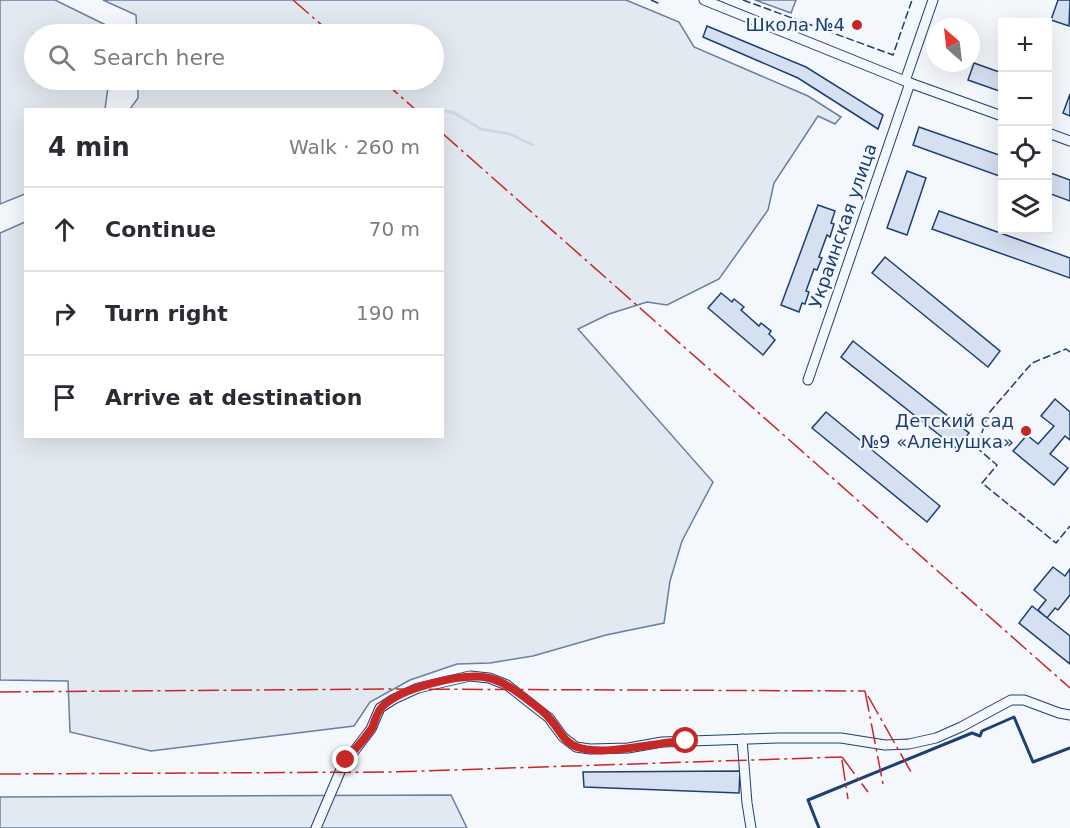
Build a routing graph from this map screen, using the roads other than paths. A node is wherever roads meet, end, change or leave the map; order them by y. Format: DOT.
graph roads {
  1 [pos="704,0"];
  2 [pos="933,0"];
  3 [pos="907,82"];
  4 [pos="998,116"];
  5 [pos="1052,135"];
  6 [pos="1070,141"];
  7 [pos="808,380"];
  8 [pos="1070,715"];
  9 [pos="742,739"];
  10 [pos="316,828"];
  11 [pos="751,828"];
  1 -- 3 [label="street"];
  2 -- 3 [label="street, Украинская улица"];
  3 -- 4 [label="street"];
  3 -- 7 [label="street, Украинская улица"];
  5 -- 6 [label="street"];
  8 -- 9 [label="street"];
  9 -- 10 [label="street"];
  9 -- 11 [label="street"];
}
